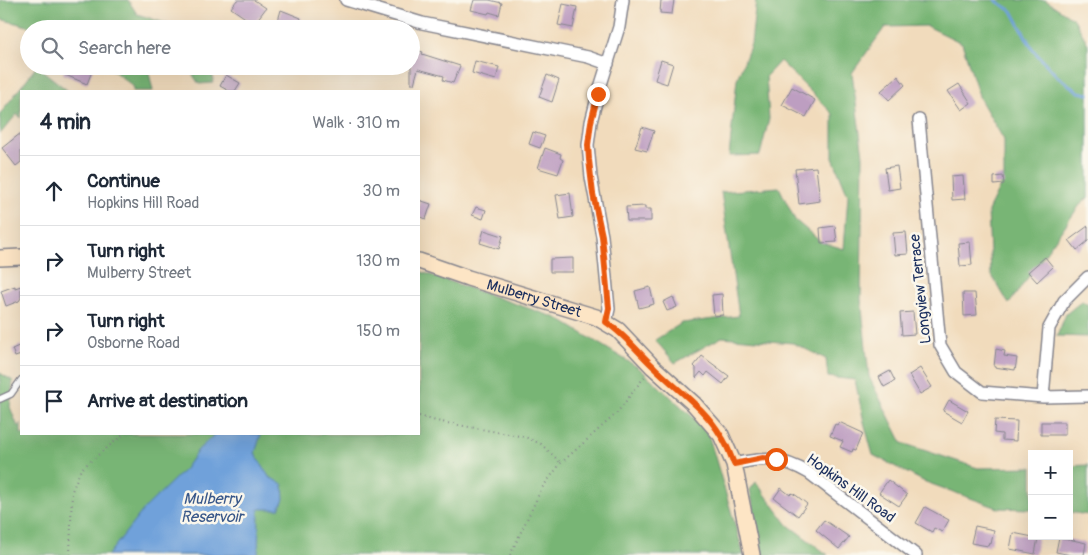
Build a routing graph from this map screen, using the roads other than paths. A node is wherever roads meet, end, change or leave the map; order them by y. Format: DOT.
graph roads {
  1 [pos="346,0"];
  2 [pos="623,0"];
  3 [pos="412,20"];
  4 [pos="420,22"];
  5 [pos="608,64"];
  6 [pos="919,120"];
  7 [pos="20,257"];
  8 [pos="0,258"];
  9 [pos="420,260"];
  10 [pos="1088,278"];
  11 [pos="606,322"];
  12 [pos="20,381"];
  13 [pos="1088,396"];
  14 [pos="1043,397"];
  15 [pos="0,399"];
  16 [pos="734,464"];
  17 [pos="752,555"];
  18 [pos="916,555"];
  1 -- 3 [label="street"];
  2 -- 5 [label="street"];
  4 -- 5 [label="street"];
  5 -- 11 [label="street"];
  6 -- 14 [label="street, Longview Terrace"];
  7 -- 8 [label="street"];
  9 -- 11 [label="street, Mulberry Street"];
  10 -- 14 [label="street"];
  11 -- 16 [label="street, Mulberry Street"];
  12 -- 15 [label="lane"];
  13 -- 14 [label="street, Longview Terrace"];
  16 -- 17 [label="street, Mulberry Street"];
  16 -- 18 [label="street, Hopkins Hill Road"];
}
